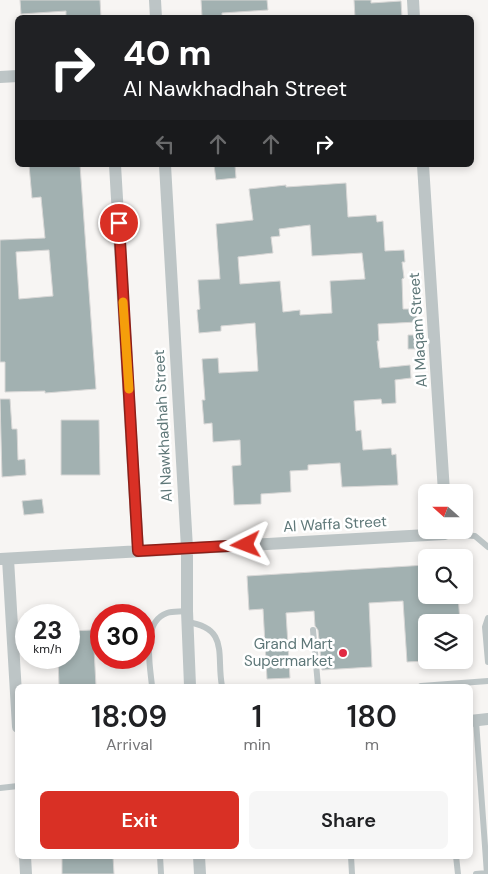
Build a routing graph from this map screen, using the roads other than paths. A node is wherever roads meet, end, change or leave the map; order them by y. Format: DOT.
graph roads {
  1 [pos="155,0"];
  2 [pos="412,0"];
  3 [pos="156,15"];
  4 [pos="414,15"];
  5 [pos="15,76"];
  6 [pos="0,77"];
  7 [pos="115,167"];
  8 [pos="165,167"];
  9 [pos="424,167"];
  10 [pos="444,484"];
  11 [pos="418,534"];
  12 [pos="473,536"];
  13 [pos="187,548"];
  14 [pos="488,548"];
  15 [pos="138,551"];
  16 [pos="4,559"];
  17 [pos="187,616"];
  18 [pos="488,618"];
  19 [pos="313,630"];
  20 [pos="488,662"];
  21 [pos="488,681"];
  22 [pos="152,684"];
  23 [pos="190,684"];
  24 [pos="222,684"];
  25 [pos="318,684"];
  26 [pos="448,684"];
  27 [pos="15,691"];
  28 [pos="478,720"];
  29 [pos="15,786"];
  30 [pos="0,788"];
  31 [pos="25,859"];
  32 [pos="160,859"];
  33 [pos="199,859"];
  34 [pos="351,859"];
  35 [pos="456,859"];
  36 [pos="487,873"];
  37 [pos="26,874"];
  38 [pos="161,874"];
  39 [pos="200,874"];
  40 [pos="352,874"];
  41 [pos="458,874"];
  42 [pos="476,874"];
  1 -- 3 [label="street"];
  2 -- 4 [label="street"];
  5 -- 6 [label="street"];
  7 -- 15 [label="street"];
  8 -- 13 [label="street, Al Nawkhadhah Street"];
  9 -- 10 [label="street, Al Maqam Street"];
  11 -- 13 [label="street, Al Waffa Street"];
  12 -- 14 [label="lane, Al Waffa Street"];
  13 -- 15 [label="street, Al Waffa Street"];
  13 -- 17 [label="street, Al Nawkhadhah Street"];
  15 -- 16 [label="street, Al Waffa Street"];
  16 -- 27 [label="street"];
  17 -- 22 [label="lane"];
  17 -- 23 [label="street, Al Nawkhadhah Street"];
  17 -- 24 [label="lane"];
  18 -- 20 [label="lane"];
  19 -- 25 [label="lane"];
  21 -- 26 [label="lane"];
  28 -- 36 [label="lane"];
  29 -- 30 [label="lane"];
  31 -- 37 [label="street"];
  32 -- 38 [label="lane"];
  33 -- 39 [label="street"];
  34 -- 40 [label="lane"];
  35 -- 41 [label="lane"];
  36 -- 42 [label="lane"];
}
